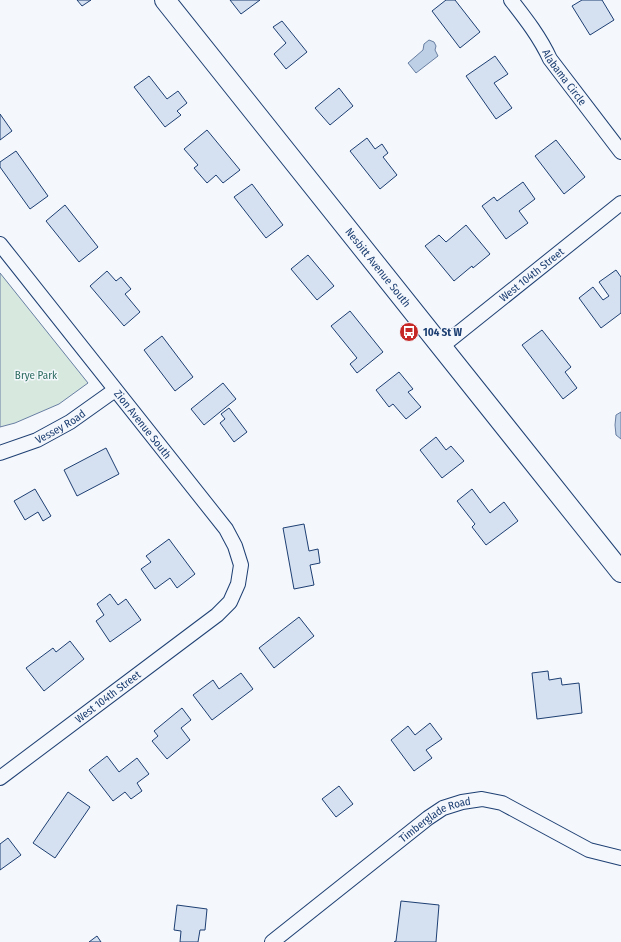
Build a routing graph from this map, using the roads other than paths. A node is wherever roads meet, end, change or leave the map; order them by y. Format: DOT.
graph roads {
  1 [pos="165,0"];
  2 [pos="511,0"];
  3 [pos="621,152"];
  4 [pos="621,203"];
  5 [pos="0,244"];
  6 [pos="442,346"];
  7 [pos="115,390"];
  8 [pos="0,453"];
  9 [pos="621,572"];
  10 [pos="217,615"];
  11 [pos="0,778"];
  12 [pos="621,858"];
  13 [pos="272,942"];
  1 -- 6 [label="street, Nesbitt Avenue South"];
  2 -- 3 [label="street, Alabama Circle"];
  4 -- 6 [label="street, West 104th Street"];
  5 -- 7 [label="street, Zion Avenue South"];
  6 -- 9 [label="street, Nesbitt Avenue South"];
  7 -- 8 [label="street, Vessey Road"];
  7 -- 10 [label="street, Zion Avenue South"];
  10 -- 11 [label="street, West 104th Street"];
  12 -- 13 [label="street, Timberglade Road"];
}
